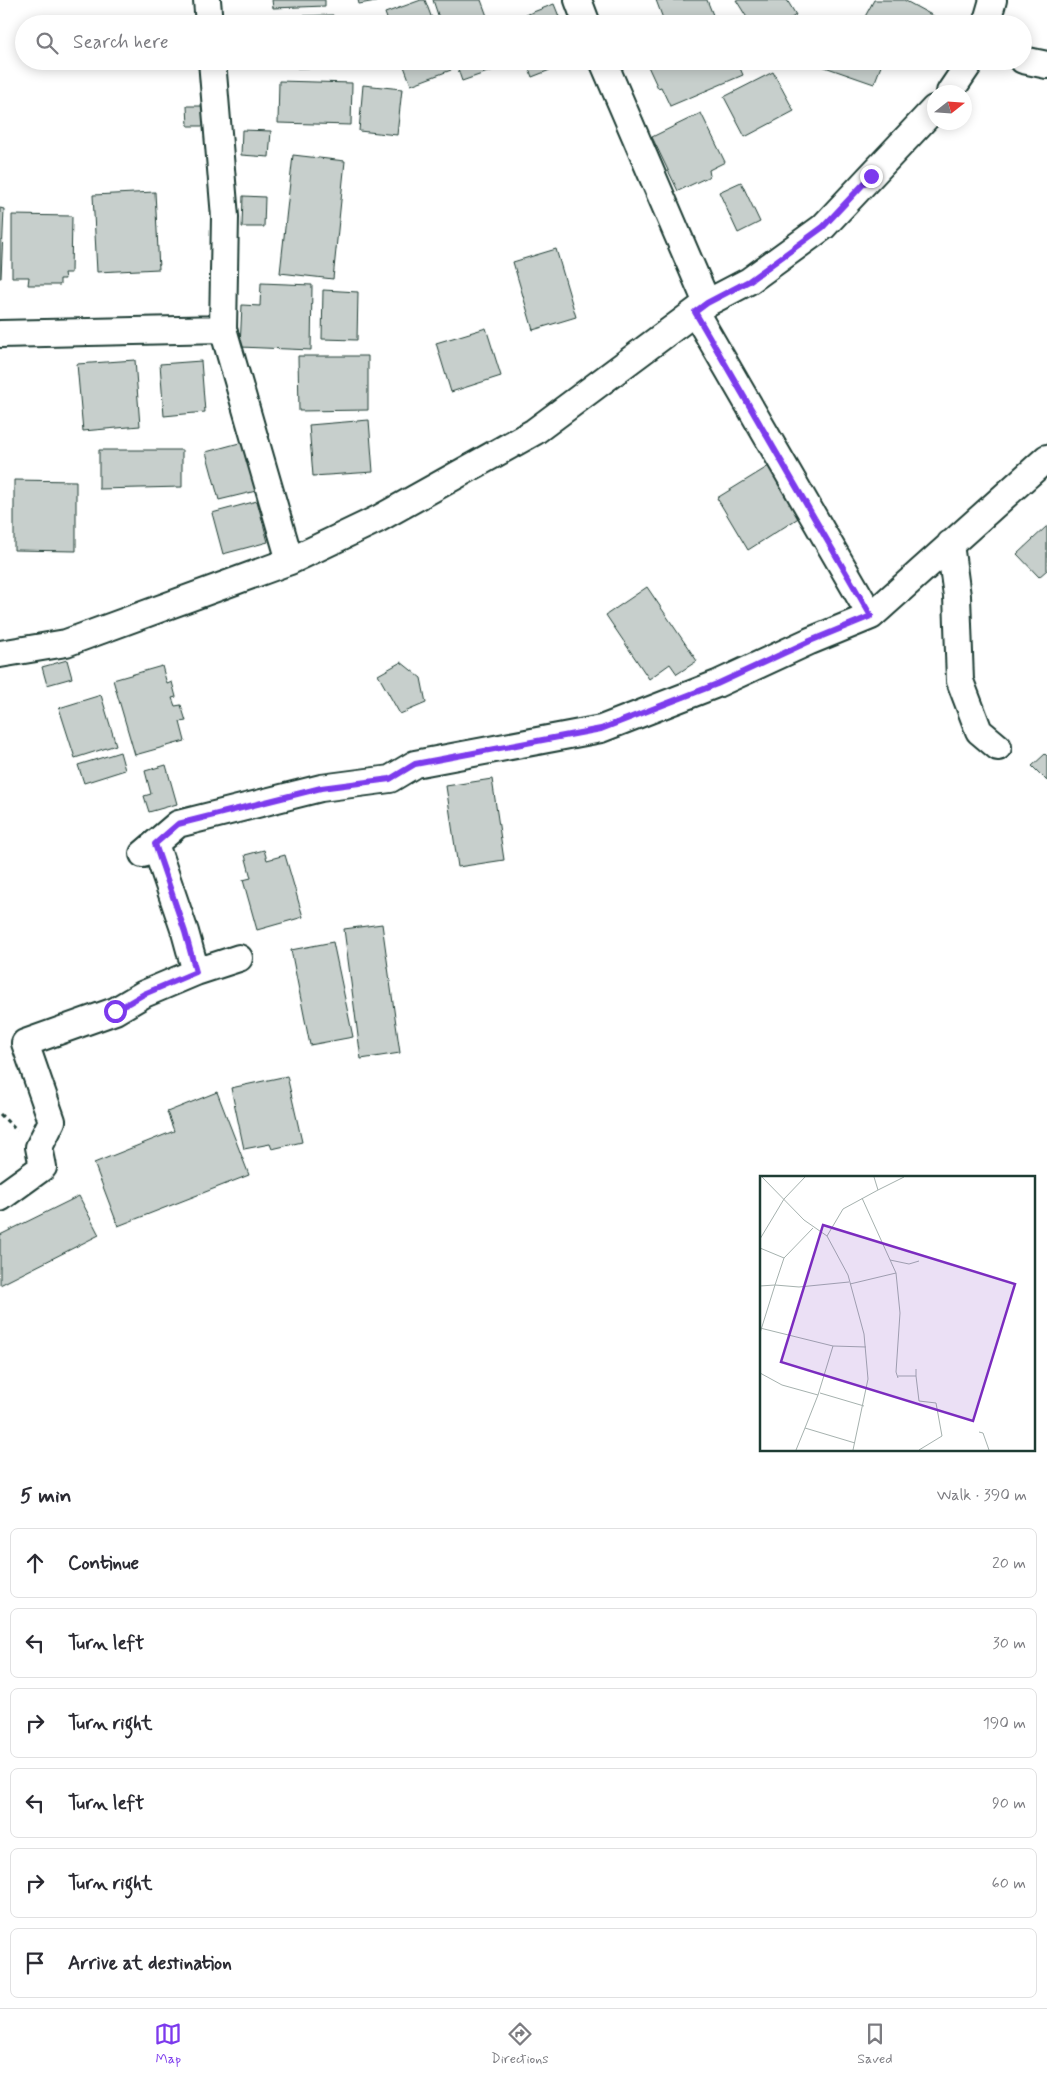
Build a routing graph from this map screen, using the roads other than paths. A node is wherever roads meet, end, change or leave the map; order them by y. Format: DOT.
graph roads {
  1 [pos="207,0"];
  2 [pos="578,0"];
  3 [pos="993,0"];
  4 [pos="208,15"];
  5 [pos="584,15"];
  6 [pos="989,15"];
  7 [pos="1032,62"];
  8 [pos="1047,65"];
  9 [pos="213,70"];
  10 [pos="607,70"];
  11 [pos="965,70"];
  12 [pos="955,85"];
  13 [pos="927,116"];
  14 [pos="701,308"];
  15 [pos="223,330"];
  16 [pos="0,334"];
  17 [pos="1047,458"];
  18 [pos="950,544"];
  19 [pos="290,562"];
  20 [pos="871,616"];
  21 [pos="0,654"];
  22 [pos="998,747"];
  23 [pos="239,958"];
  24 [pos="196,972"];
  25 [pos="0,1198"];
  1 -- 4 [label="street"];
  2 -- 5 [label="street"];
  3 -- 6 [label="street"];
  7 -- 8 [label="street"];
  9 -- 15 [label="street"];
  10 -- 14 [label="street"];
  11 -- 12 [label="street"];
  13 -- 14 [label="street"];
  14 -- 19 [label="street"];
  14 -- 20 [label="street"];
  15 -- 16 [label="street"];
  15 -- 19 [label="street"];
  17 -- 18 [label="street"];
  18 -- 20 [label="street"];
  18 -- 22 [label="street"];
  19 -- 21 [label="street"];
  20 -- 24 [label="street"];
  23 -- 24 [label="street"];
  24 -- 25 [label="street"];
}
